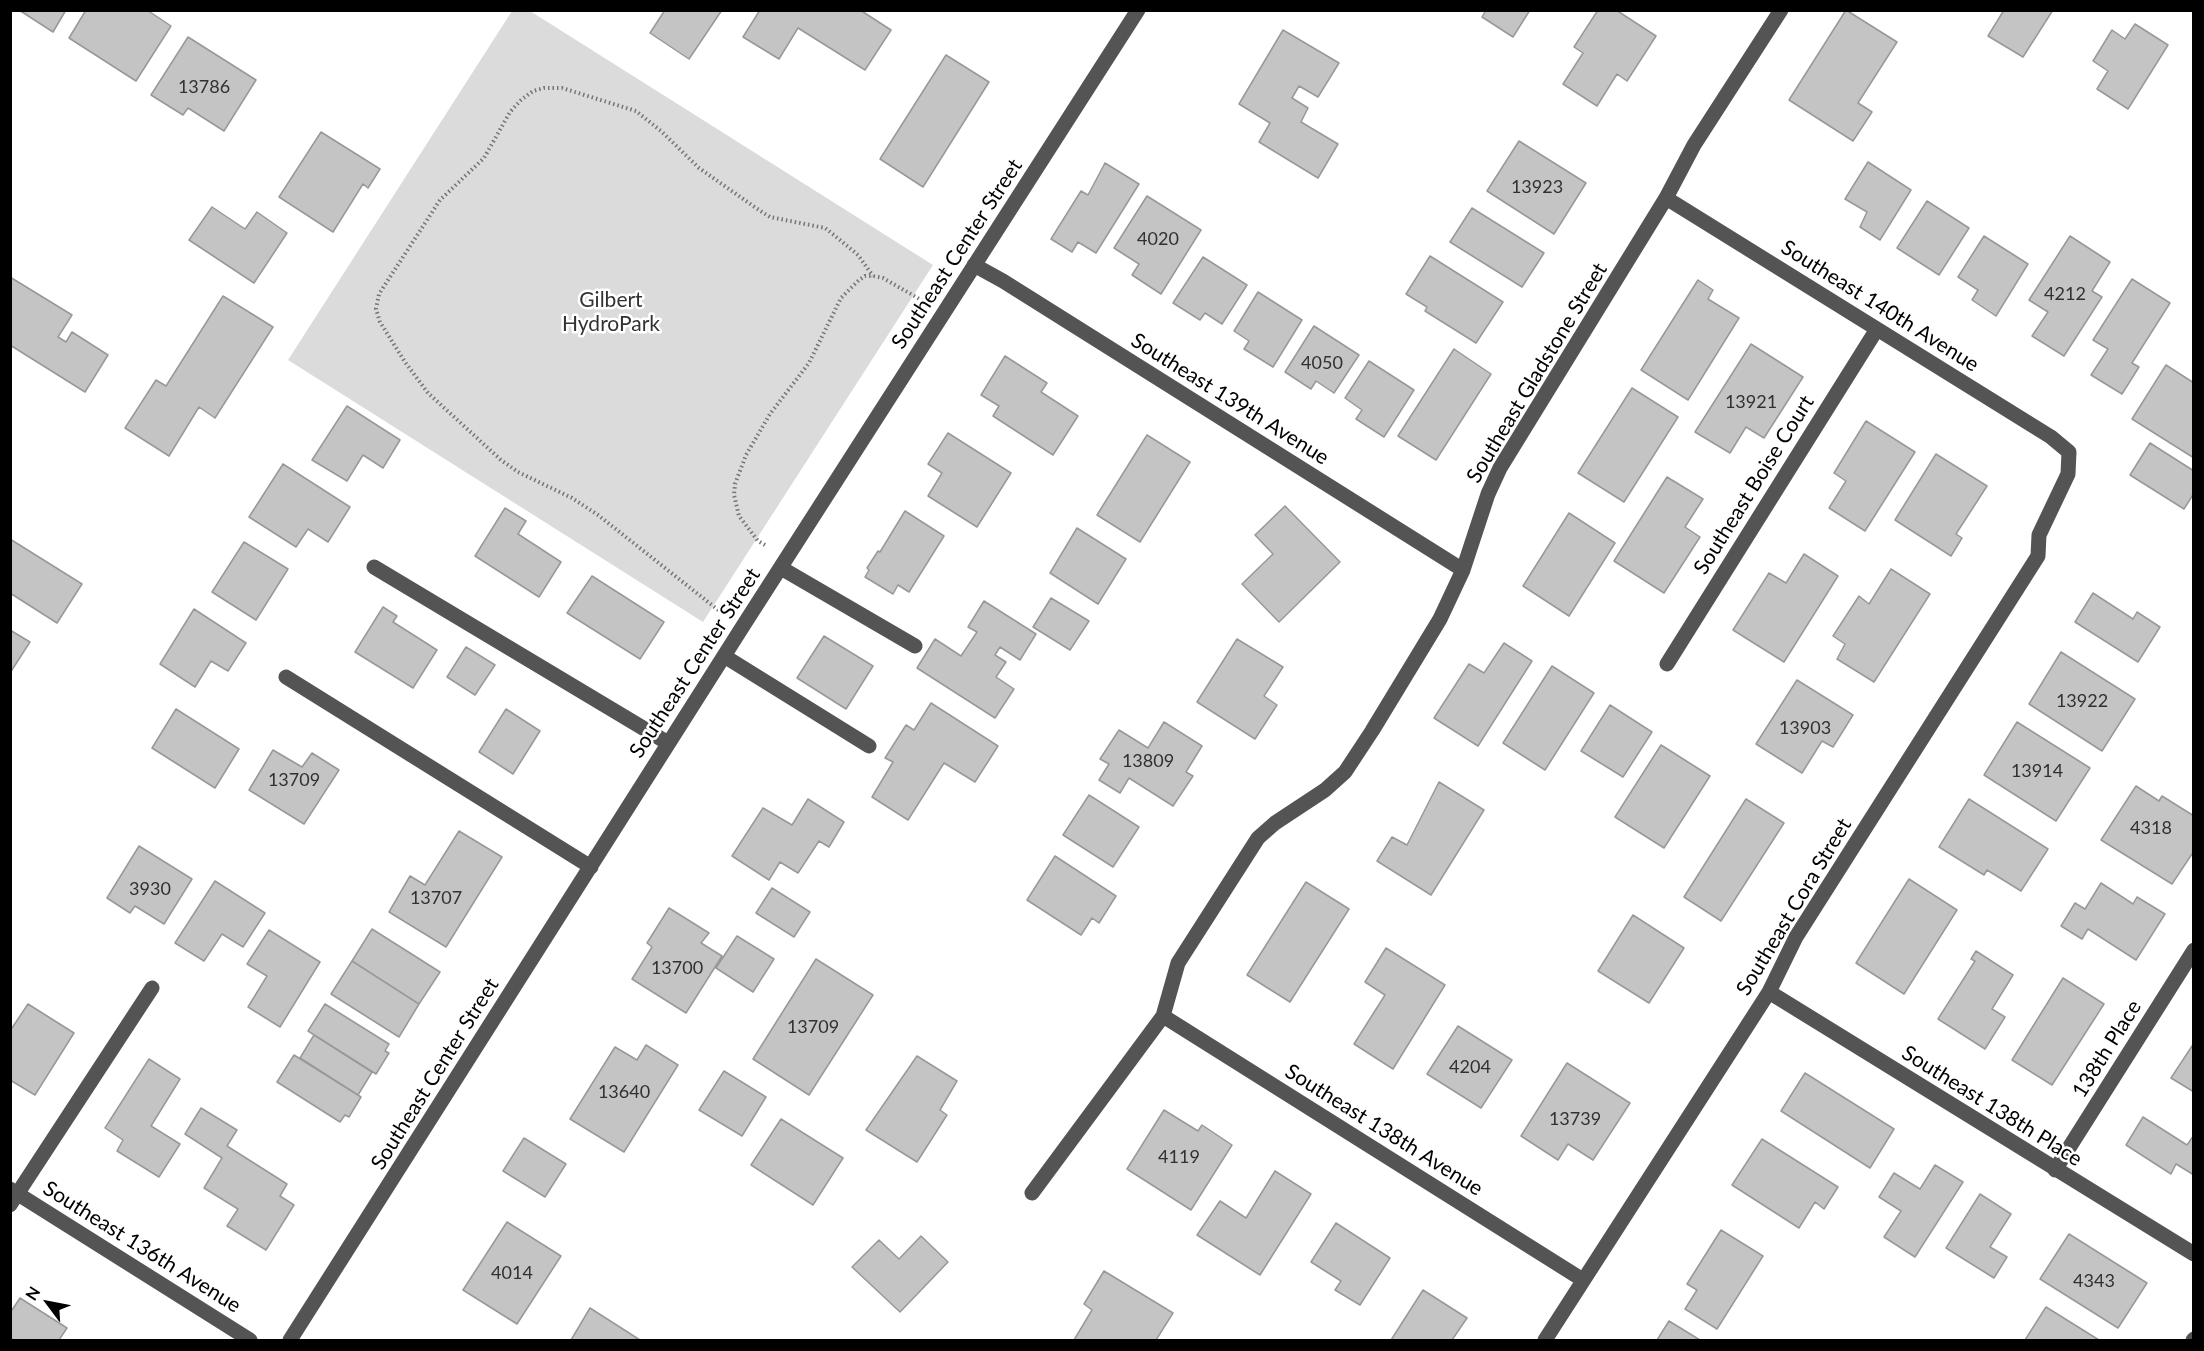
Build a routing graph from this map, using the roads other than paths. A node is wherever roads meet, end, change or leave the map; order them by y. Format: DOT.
graph roads {
  1 [pos="1138,10"];
  2 [pos="1781,10"];
  3 [pos="1666,198"];
  4 [pos="974,265"];
  5 [pos="1877,329"];
  6 [pos="2069,453"];
  7 [pos="784,563"];
  8 [pos="374,567"];
  9 [pos="1463,570"];
  10 [pos="915,646"];
  11 [pos="724,656"];
  12 [pos="1666,664"];
  13 [pos="286,677"];
  14 [pos="668,743"];
  15 [pos="869,746"];
  16 [pos="591,867"];
  17 [pos="2193,950"];
  18 [pos="152,988"];
  19 [pos="1769,992"];
  20 [pos="1163,1016"];
  21 [pos="2055,1170"];
  22 [pos="1032,1193"];
  23 [pos="13,1196"];
  24 [pos="2193,1254"];
  25 [pos="1583,1280"];
  26 [pos="250,1341"];
  27 [pos="290,1341"];
  28 [pos="1545,1341"];
  1 -- 4 [label="street, Southeast Center Street"];
  2 -- 3 [label="street, Southeast Gladstone Street"];
  3 -- 5 [label="street, Southeast 140th Avenue"];
  3 -- 9 [label="street, Southeast Gladstone Street"];
  4 -- 7 [label="street, Southeast Center Street"];
  4 -- 9 [label="street, Southeast 139th Avenue"];
  5 -- 6 [label="street, Southeast 140th Avenue"];
  5 -- 12 [label="street, Southeast Boise Court"];
  6 -- 19 [label="street, Southeast Cora Street"];
  7 -- 10 [label="street"];
  7 -- 11 [label="street, Southeast Center Street"];
  8 -- 14 [label="street"];
  9 -- 20 [label="street, Southeast Gladstone Street"];
  11 -- 14 [label="street, Southeast Center Street"];
  11 -- 15 [label="street"];
  13 -- 16 [label="street"];
  14 -- 16 [label="street, Southeast Center Street"];
  16 -- 27 [label="street, Southeast Center Street"];
  17 -- 21 [label="street, 138th Place"];
  18 -- 23 [label="street"];
  19 -- 21 [label="street, Southeast 138th Place"];
  19 -- 25 [label="street, Southeast Cora Street"];
  20 -- 22 [label="street, Southeast Gladstone Street"];
  20 -- 25 [label="street, Southeast 138th Avenue"];
  21 -- 24 [label="street, Southeast 138th Place"];
  23 -- 26 [label="street, Southeast 136th Avenue"];
  25 -- 28 [label="street, Southeast Cora Street"];
}
